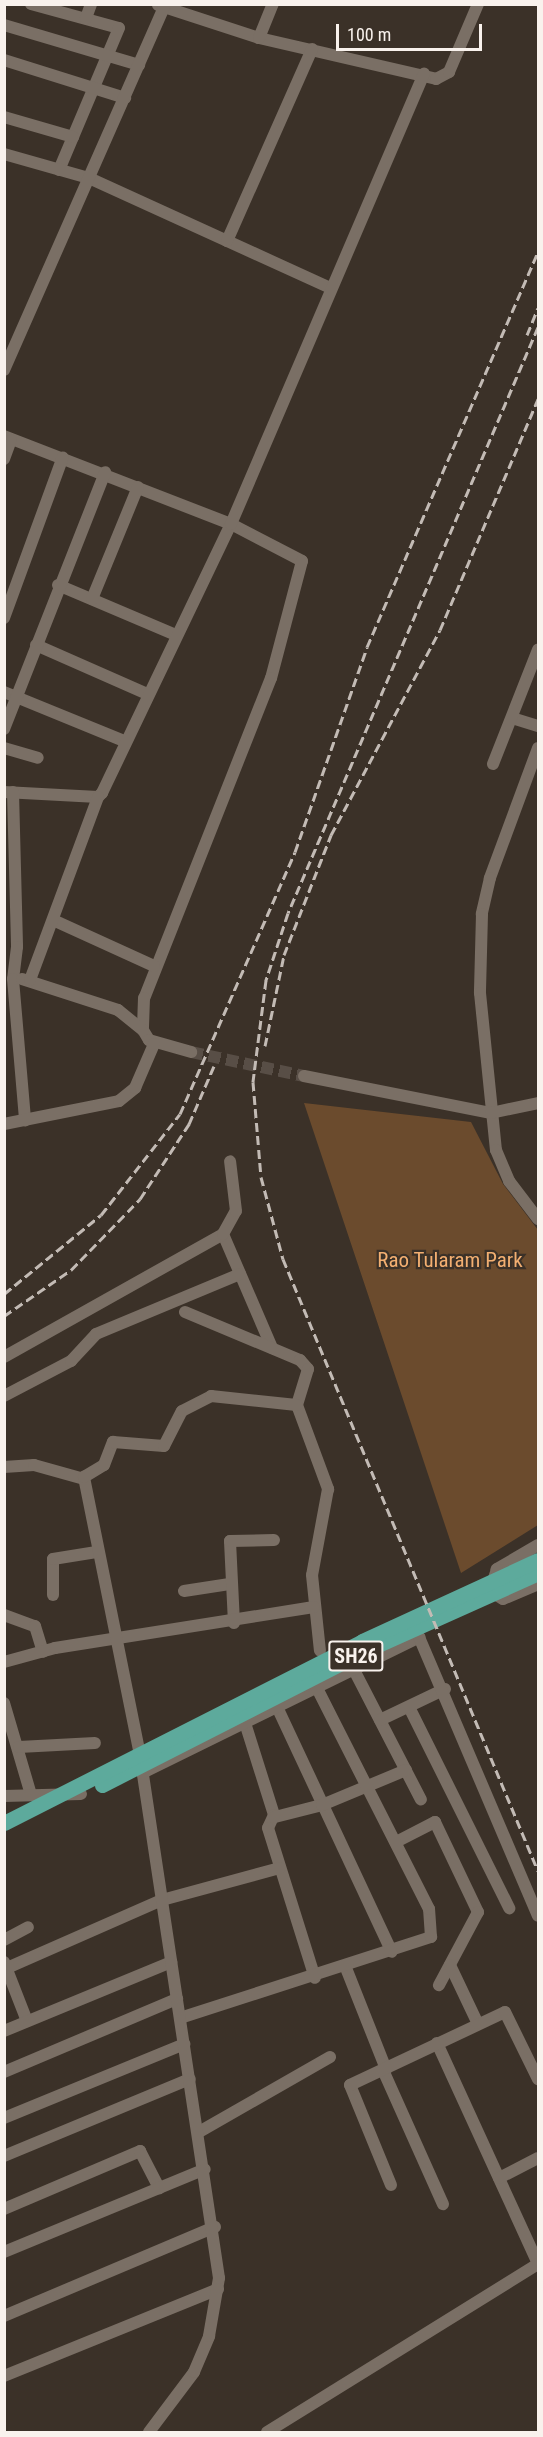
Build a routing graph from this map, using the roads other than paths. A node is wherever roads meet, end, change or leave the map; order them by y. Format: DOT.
graph roads {
  1 [pos="31,4"];
  2 [pos="91,4"];
  3 [pos="273,4"];
  4 [pos="478,4"];
  5 [pos="160,6"];
  6 [pos="86,18"];
  7 [pos="4,25"];
  8 [pos="259,38"];
  9 [pos="312,49"];
  10 [pos="110,55"];
  11 [pos="4,60"];
  12 [pos="139,65"];
  13 [pos="424,74"];
  14 [pos="96,86"];
  15 [pos="125,98"];
  16 [pos="4,117"];
  17 [pos="73,137"];
  18 [pos="4,154"];
  19 [pos="59,170"];
  20 [pos="89,178"];
  21 [pos="227,241"];
  22 [pos="330,288"];
  23 [pos="4,370"];
  24 [pos="8,438"];
  25 [pos="63,457"];
  26 [pos="4,459"];
  27 [pos="105,472"];
  28 [pos="138,487"];
  29 [pos="231,524"];
  30 [pos="58,585"];
  31 [pos="92,599"];
  32 [pos="4,618"];
  33 [pos="176,635"];
  34 [pos="36,645"];
  35 [pos="538,650"];
  36 [pos="11,694"];
  37 [pos="147,694"];
  38 [pos="512,718"];
  39 [pos="538,726"];
  40 [pos="4,729"];
  41 [pos="124,741"];
  42 [pos="4,748"];
  43 [pos="538,748"];
  44 [pos="38,758"];
  45 [pos="493,764"];
  46 [pos="9,792"];
  47 [pos="98,797"];
  48 [pos="53,920"];
  49 [pos="11,947"];
  50 [pos="154,966"];
  51 [pos="13,979"];
  52 [pos="30,980"];
  53 [pos="143,1030"];
  54 [pos="154,1044"];
  55 [pos="191,1052"];
  56 [pos="304,1076"];
  57 [pos="538,1103"];
  58 [pos="491,1113"];
  59 [pos="25,1120"];
  60 [pos="4,1124"];
  61 [pos="230,1161"];
  62 [pos="538,1219"];
  63 [pos="223,1233"];
  64 [pos="240,1274"];
  65 [pos="186,1312"];
  66 [pos="272,1348"];
  67 [pos="4,1357"];
  68 [pos="4,1396"];
  69 [pos="297,1405"];
  70 [pos="4,1467"];
  71 [pos="84,1479"];
  72 [pos="274,1540"];
  73 [pos="538,1545"];
  74 [pos="96,1552"];
  75 [pos="538,1560"];
  76 [pos="538,1573"];
  77 [pos="229,1584"];
  78 [pos="538,1584"];
  79 [pos="184,1591"];
  80 [pos="53,1594"];
  81 [pos="314,1607"];
  82 [pos="4,1615"];
  83 [pos="234,1623"];
  84 [pos="114,1640"];
  85 [pos="320,1651"];
  86 [pos="43,1652"];
  87 [pos="4,1662"];
  88 [pos="353,1668"];
  89 [pos="317,1688"];
  90 [pos="445,1689"];
  91 [pos="4,1703"];
  92 [pos="409,1707"];
  93 [pos="278,1709"];
  94 [pos="380,1720"];
  95 [pos="246,1726"];
  96 [pos="95,1743"];
  97 [pos="180,1743"];
  98 [pos="19,1747"];
  99 [pos="141,1765"];
  100 [pos="406,1770"];
  101 [pos="368,1787"];
  102 [pos="81,1794"];
  103 [pos="31,1795"];
  104 [pos="60,1795"];
  105 [pos="4,1796"];
  106 [pos="421,1800"];
  107 [pos="322,1805"];
  108 [pos="274,1817"];
  109 [pos="4,1823"];
  110 [pos="4,1832"];
  111 [pos="396,1842"];
  112 [pos="280,1868"];
  113 [pos="162,1900"];
  114 [pos="509,1908"];
  115 [pos="538,1916"];
  116 [pos="28,1927"];
  117 [pos="4,1940"];
  118 [pos="392,1952"];
  119 [pos="171,1962"];
  120 [pos="6,1965"];
  121 [pos="450,1965"];
  122 [pos="346,1968"];
  123 [pos="315,1978"];
  124 [pos="439,1985"];
  125 [pos="177,1999"];
  126 [pos="180,2018"];
  127 [pos="27,2021"];
  128 [pos="478,2024"];
  129 [pos="4,2031"];
  130 [pos="437,2043"];
  131 [pos="184,2044"];
  132 [pos="330,2057"];
  133 [pos="384,2069"];
  134 [pos="4,2072"];
  135 [pos="538,2075"];
  136 [pos="190,2079"];
  137 [pos="4,2118"];
  138 [pos="199,2132"];
  139 [pos="4,2156"];
  140 [pos="538,2158"];
  141 [pos="205,2169"];
  142 [pos="499,2178"];
  143 [pos="391,2185"];
  144 [pos="159,2188"];
  145 [pos="443,2204"];
  146 [pos="4,2209"];
  147 [pos="215,2227"];
  148 [pos="4,2252"];
  149 [pos="538,2264"];
  150 [pos="218,2289"];
  151 [pos="4,2316"];
  152 [pos="4,2376"];
  153 [pos="149,2433"];
  154 [pos="267,2433"];
  1 -- 6 [label="street"];
  2 -- 6 [label="street"];
  3 -- 8 [label="street"];
  4 -- 13 [label="street"];
  5 -- 8 [label="street"];
  5 -- 12 [label="street"];
  6 -- 10 [label="street"];
  7 -- 10 [label="street"];
  8 -- 9 [label="street"];
  9 -- 13 [label="street"];
  9 -- 21 [label="street"];
  10 -- 12 [label="street"];
  10 -- 14 [label="street"];
  11 -- 14 [label="street"];
  12 -- 15 [label="street"];
  13 -- 22 [label="street"];
  14 -- 15 [label="street"];
  14 -- 17 [label="street"];
  15 -- 20 [label="street"];
  16 -- 17 [label="street"];
  17 -- 19 [label="street"];
  18 -- 19 [label="street"];
  19 -- 20 [label="street"];
  20 -- 21 [label="street"];
  20 -- 23 [label="street"];
  21 -- 22 [label="street"];
  22 -- 29 [label="street"];
  24 -- 25 [label="street"];
  24 -- 26 [label="street"];
  25 -- 27 [label="street"];
  25 -- 32 [label="street"];
  27 -- 28 [label="street"];
  27 -- 30 [label="street"];
  28 -- 29 [label="street"];
  28 -- 31 [label="street"];
  29 -- 33 [label="street"];
  29 -- 50 [label="street"];
  30 -- 31 [label="street"];
  30 -- 34 [label="street"];
  31 -- 33 [label="street"];
  33 -- 37 [label="street"];
  34 -- 36 [label="street"];
  34 -- 37 [label="street"];
  35 -- 38 [label="street"];
  36 -- 40 [label="street"];
  36 -- 41 [label="street"];
  37 -- 41 [label="street"];
  38 -- 39 [label="street"];
  38 -- 45 [label="street"];
  41 -- 47 [label="street"];
  42 -- 44 [label="street"];
  43 -- 58 [label="street"];
  46 -- 47 [label="street"];
  46 -- 49 [label="street"];
  47 -- 48 [label="street"];
  48 -- 50 [label="street"];
  48 -- 52 [label="street"];
  49 -- 51 [label="street"];
  50 -- 53 [label="street"];
  51 -- 52 [label="street"];
  51 -- 59 [label="street"];
  52 -- 53 [label="street"];
  53 -- 54 [label="street"];
  54 -- 55 [label="street"];
  54 -- 59 [label="street"];
  56 -- 58 [label="street"];
  57 -- 58 [label="street"];
  58 -- 62 [label="street"];
  59 -- 60 [label="street"];
  61 -- 63 [label="street"];
  63 -- 64 [label="street"];
  63 -- 67 [label="street"];
  64 -- 66 [label="street"];
  64 -- 68 [label="street"];
  65 -- 66 [label="street"];
  66 -- 69 [label="street"];
  69 -- 71 [label="street"];
  69 -- 81 [label="street"];
  70 -- 71 [label="street"];
  71 -- 74 [label="street"];
  72 -- 77 [label="street"];
  73 -- 78 [label="street"];
  74 -- 80 [label="street"];
  74 -- 84 [label="street"];
  75 -- 97 [label="main road, SH26"];
  76 -- 97 [label="main road, SH26"];
  77 -- 79 [label="street"];
  77 -- 83 [label="street"];
  81 -- 83 [label="street"];
  81 -- 85 [label="street"];
  82 -- 86 [label="street"];
  83 -- 84 [label="street"];
  84 -- 86 [label="street"];
  84 -- 99 [label="street"];
  86 -- 87 [label="street"];
  88 -- 89 [label="street"];
  88 -- 90 [label="street"];
  88 -- 94 [label="street"];
  89 -- 93 [label="street"];
  89 -- 101 [label="street"];
  90 -- 92 [label="street"];
  90 -- 115 [label="street"];
  91 -- 98 [label="street"];
  92 -- 94 [label="street"];
  92 -- 114 [label="street"];
  93 -- 95 [label="street"];
  93 -- 107 [label="street"];
  94 -- 100 [label="street"];
  95 -- 99 [label="street"];
  95 -- 108 [label="street"];
  96 -- 98 [label="street"];
  97 -- 99 [label="main road, SH26"];
  98 -- 103 [label="street"];
  99 -- 102 [label="main road, SH26"];
  99 -- 104 [label="main road, SH26"];
  99 -- 113 [label="street"];
  100 -- 101 [label="street"];
  100 -- 106 [label="street"];
  101 -- 107 [label="street"];
  101 -- 111 [label="street"];
  102 -- 104 [label="street"];
  102 -- 110 [label="main road, SH26"];
  103 -- 104 [label="street"];
  103 -- 105 [label="street"];
  104 -- 109 [label="main road, SH26"];
  107 -- 108 [label="street"];
  107 -- 118 [label="street"];
  108 -- 112 [label="street"];
  111 -- 118 [label="street"];
  111 -- 121 [label="street"];
  112 -- 113 [label="street"];
  112 -- 123 [label="street"];
  113 -- 119 [label="street"];
  113 -- 120 [label="street"];
  116 -- 117 [label="street"];
  118 -- 122 [label="street"];
  119 -- 125 [label="street"];
  119 -- 127 [label="street"];
  120 -- 127 [label="street"];
  121 -- 124 [label="street"];
  121 -- 128 [label="street"];
  122 -- 123 [label="street"];
  122 -- 133 [label="street"];
  123 -- 126 [label="street"];
  125 -- 126 [label="street"];
  125 -- 134 [label="street"];
  126 -- 131 [label="street"];
  127 -- 129 [label="street"];
  128 -- 130 [label="street"];
  128 -- 135 [label="street"];
  130 -- 133 [label="street"];
  130 -- 142 [label="street"];
  131 -- 136 [label="street"];
  131 -- 137 [label="street"];
  132 -- 138 [label="street"];
  133 -- 143 [label="street"];
  133 -- 145 [label="street"];
  136 -- 138 [label="street"];
  136 -- 139 [label="street"];
  138 -- 141 [label="street"];
  140 -- 142 [label="street"];
  141 -- 144 [label="street"];
  141 -- 147 [label="street"];
  142 -- 149 [label="street"];
  144 -- 146 [label="street"];
  144 -- 148 [label="street"];
  147 -- 150 [label="street"];
  147 -- 151 [label="street"];
  149 -- 154 [label="street"];
  150 -- 152 [label="street"];
  150 -- 153 [label="street"];
}
